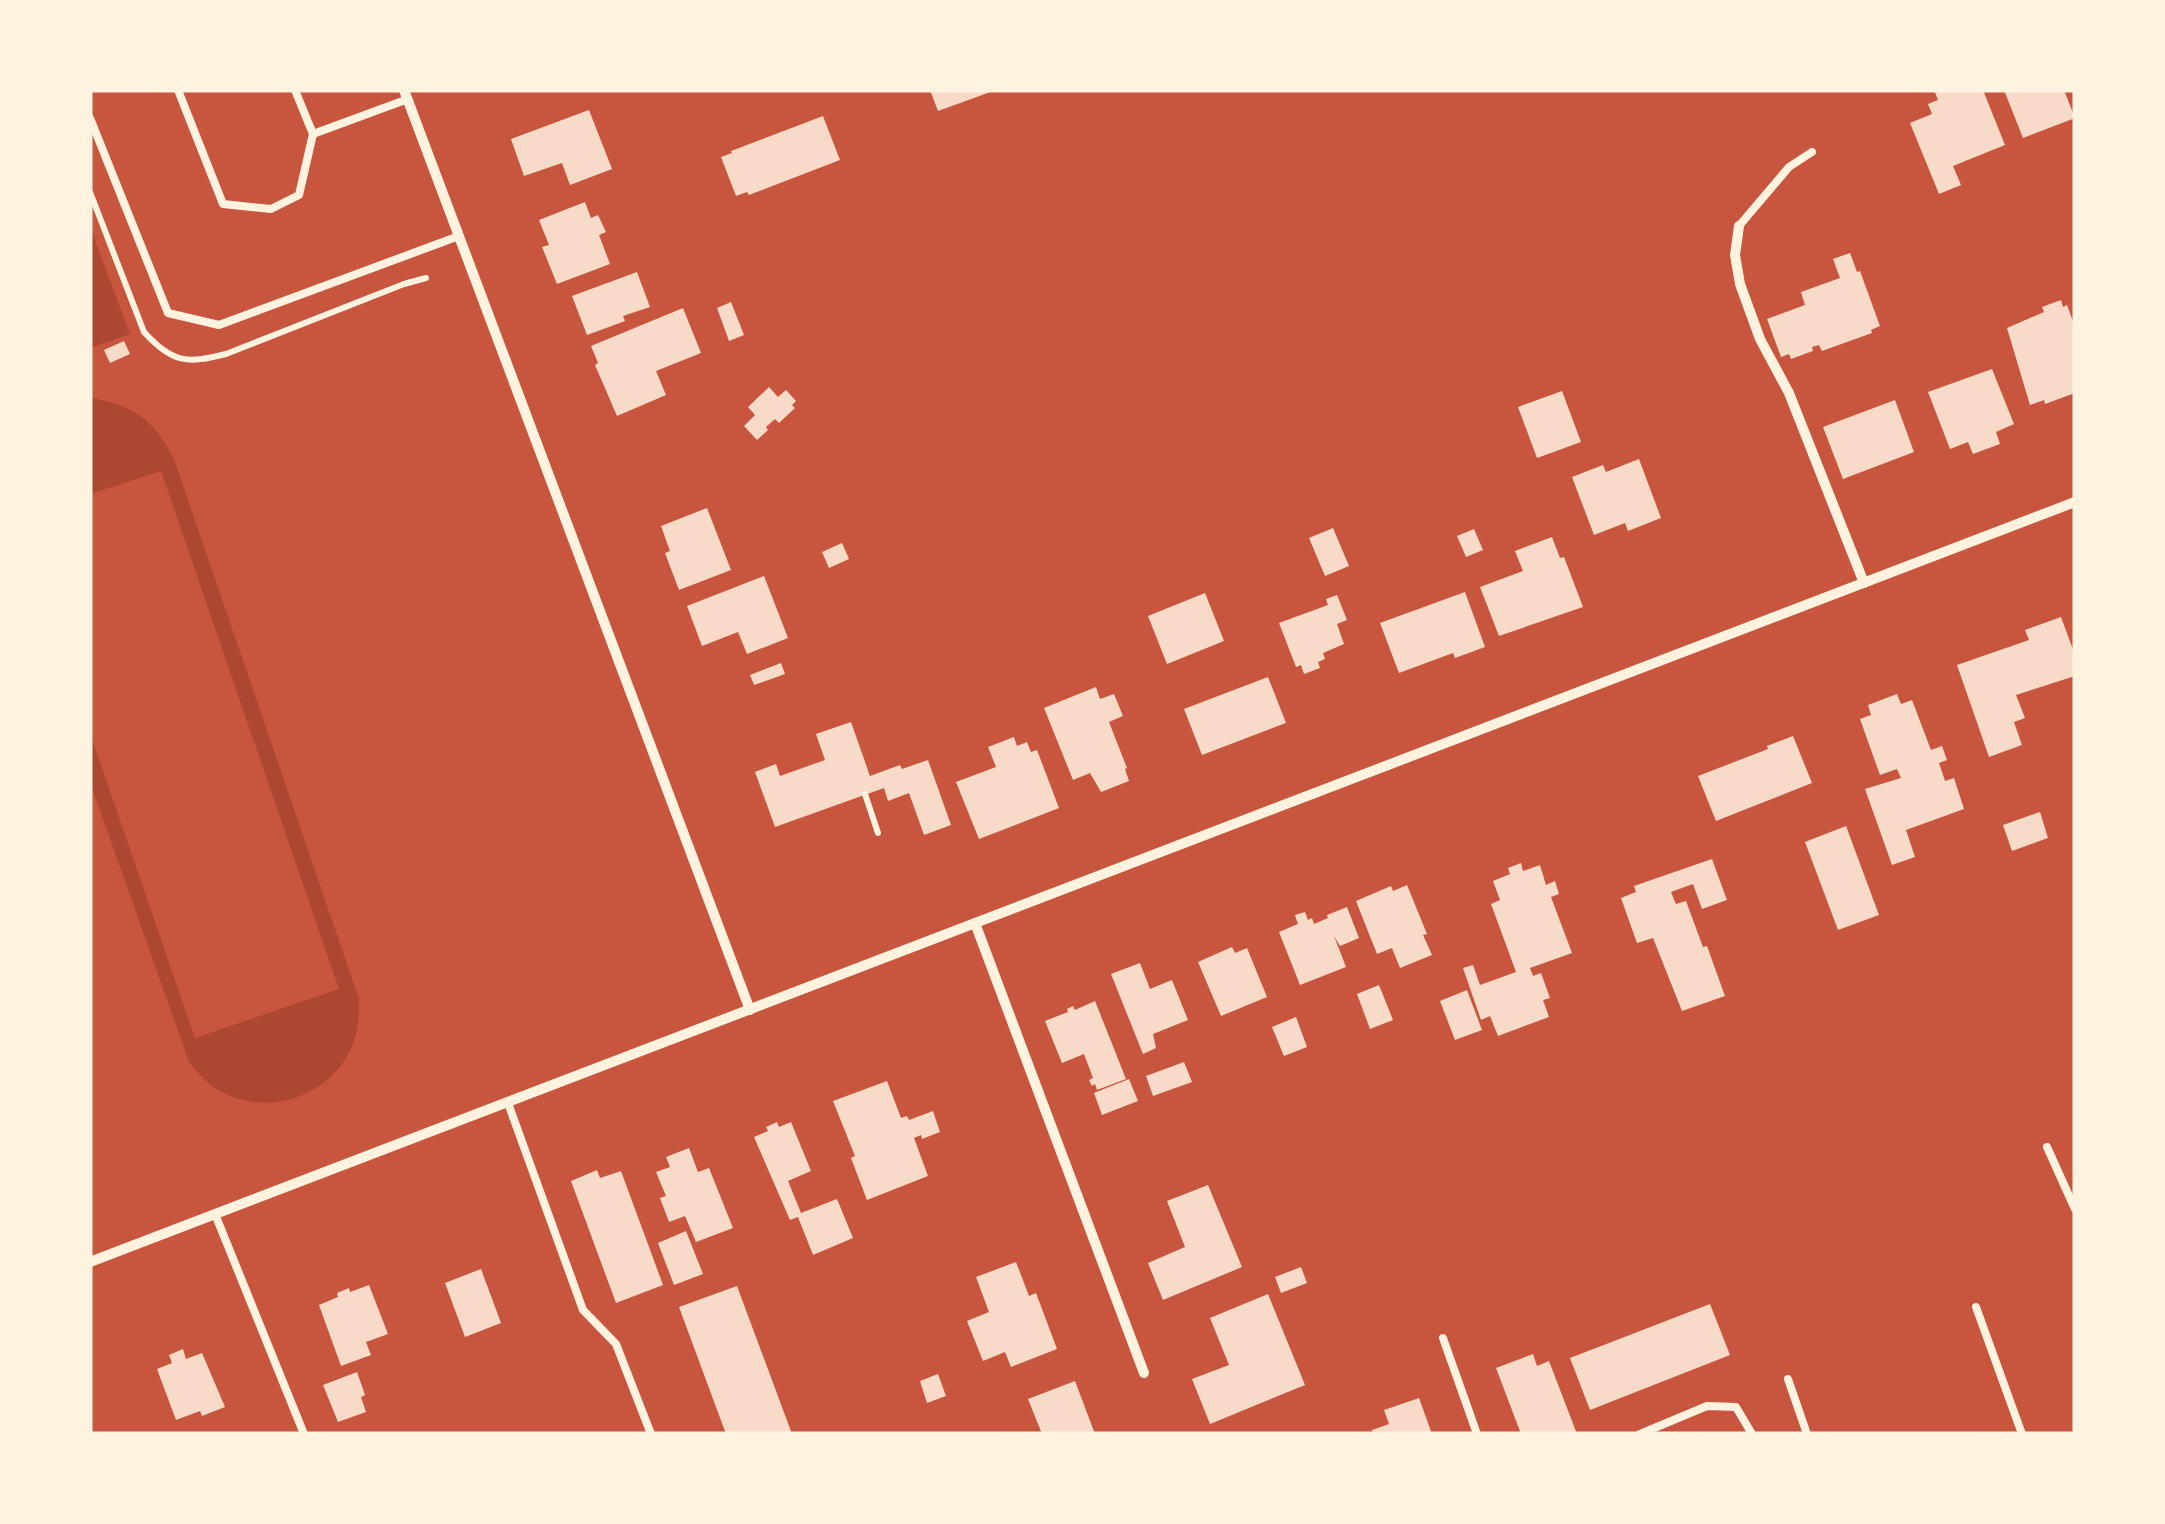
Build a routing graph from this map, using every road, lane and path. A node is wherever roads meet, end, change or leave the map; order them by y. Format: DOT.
graph roads {
  1 [pos="178,90"];
  2 [pos="295,90"];
  3 [pos="406,94"];
  4 [pos="90,118"];
  5 [pos="312,134"];
  6 [pos="1812,152"];
  7 [pos="1739,226"];
  8 [pos="459,236"];
  9 [pos="2075,502"];
  10 [pos="1864,582"];
  11 [pos="865,794"];
  12 [pos="878,833"];
  13 [pos="975,923"];
  14 [pos="750,1010"];
  15 [pos="508,1103"];
  16 [pos="2047,1147"];
  17 [pos="2075,1209"];
  18 [pos="215,1214"];
  19 [pos="90,1262"];
  20 [pos="1976,1307"];
  21 [pos="1443,1338"];
  22 [pos="1144,1373"];
  23 [pos="1788,1380"];
  24 [pos="304,1434"];
  25 [pos="651,1434"];
  26 [pos="1478,1434"];
  27 [pos="1640,1434"];
  28 [pos="1752,1434"];
  29 [pos="1807,1434"];
  30 [pos="2022,1434"];
  1 -- 5 [label="lane"];
  2 -- 5 [label="lane"];
  3 -- 5 [label="lane"];
  3 -- 8 [label="street"];
  4 -- 8 [label="lane"];
  6 -- 7 [label="lane"];
  7 -- 10 [label="street"];
  8 -- 14 [label="street"];
  9 -- 10 [label="street"];
  10 -- 13 [label="street"];
  11 -- 12 [label="path"];
  13 -- 14 [label="street"];
  13 -- 22 [label="street"];
  14 -- 15 [label="street"];
  15 -- 18 [label="street"];
  15 -- 25 [label="lane"];
  16 -- 17 [label="lane"];
  18 -- 19 [label="street"];
  18 -- 24 [label="lane"];
  20 -- 30 [label="lane"];
  21 -- 26 [label="lane"];
  23 -- 29 [label="lane"];
  27 -- 28 [label="lane"];
}
